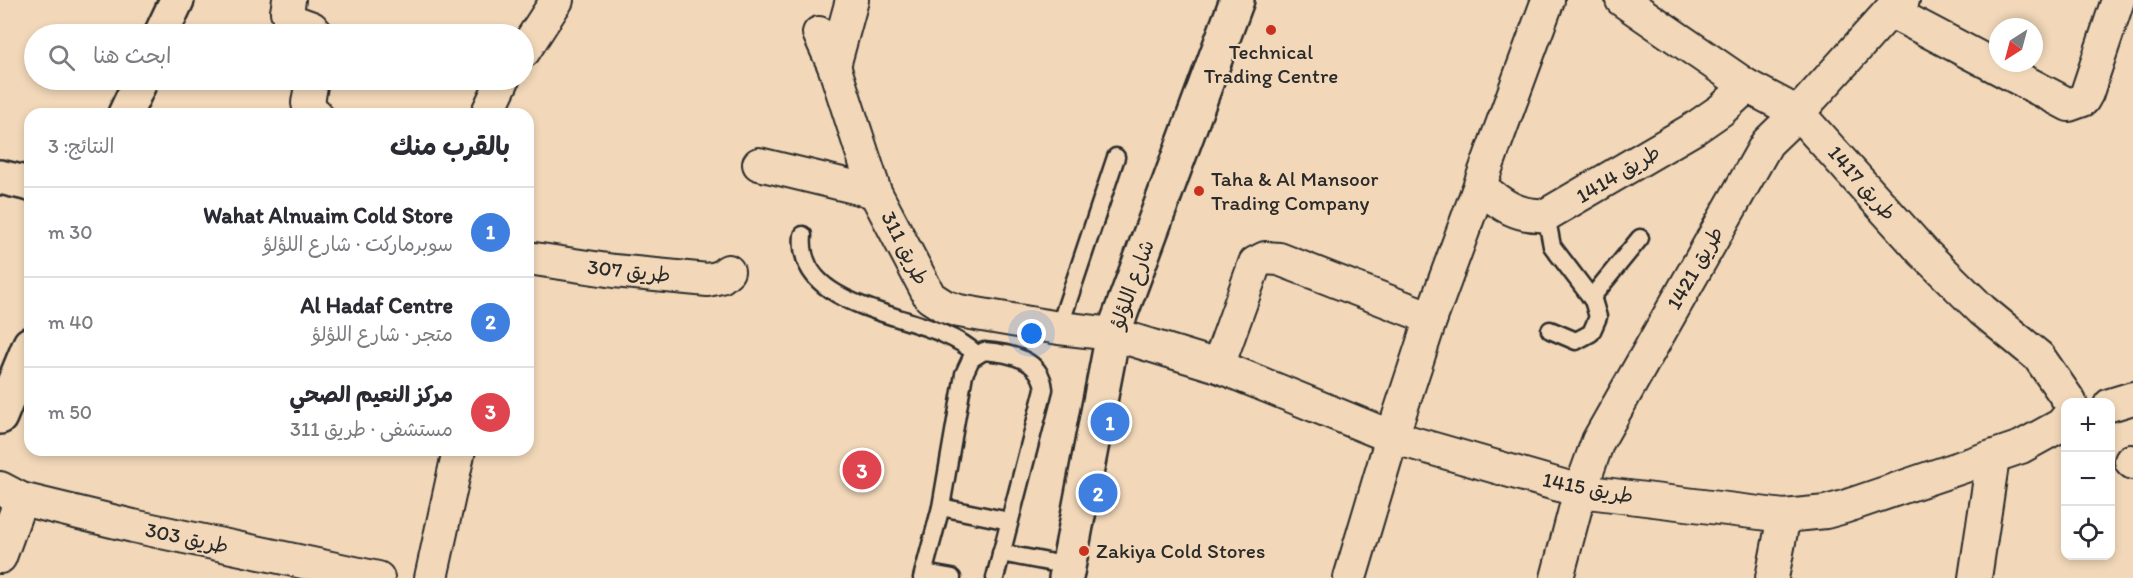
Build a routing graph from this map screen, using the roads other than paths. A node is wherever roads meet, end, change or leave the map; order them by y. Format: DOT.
graph roads {
  1 [pos="177,0"];
  2 [pos="289,0"];
  3 [pos="557,0"];
  4 [pos="852,0"];
  5 [pos="1237,0"];
  6 [pos="1548,0"];
  7 [pos="1622,0"];
  8 [pos="2118,0"];
  9 [pos="1896,5"];
  10 [pos="166,24"];
  11 [pos="301,24"];
  12 [pos="819,33"];
  13 [pos="534,36"];
  14 [pos="834,66"];
  15 [pos="1747,86"];
  16 [pos="136,90"];
  17 [pos="310,90"];
  18 [pos="498,90"];
  19 [pos="128,108"];
  20 [pos="309,108"];
  21 [pos="490,108"];
  22 [pos="1798,113"];
  23 [pos="1116,157"];
  24 [pos="759,164"];
  25 [pos="0,177"];
  26 [pos="24,183"];
  27 [pos="1481,187"];
  28 [pos="875,192"];
  29 [pos="1546,215"];
  30 [pos="802,235"];
  31 [pos="1640,238"];
  32 [pos="534,259"];
  33 [pos="728,271"];
  34 [pos="1591,298"];
  35 [pos="1431,318"];
  36 [pos="1059,328"];
  37 [pos="1550,330"];
  38 [pos="1113,334"];
  39 [pos="976,354"];
  40 [pos="1218,366"];
  41 [pos="19,368"];
  42 [pos="2067,398"];
  43 [pos="2133,398"];
  44 [pos="2115,403"];
  45 [pos="0,417"];
  46 [pos="2061,425"];
  47 [pos="1392,437"];
  48 [pos="458,456"];
  49 [pos="1993,458"];
  50 [pos="1580,491"];
  51 [pos="11,494"];
  52 [pos="941,507"];
  53 [pos="1784,516"];
  54 [pos="1009,521"];
  55 [pos="1001,553"];
  56 [pos="0,557"];
  57 [pos="1068,572"];
  58 [pos="923,575"];
  59 [pos="378,578"];
  60 [pos="432,578"];
  61 [pos="952,578"];
  62 [pos="995,578"];
  63 [pos="1350,578"];
  64 [pos="1557,578"];
  65 [pos="1772,578"];
  66 [pos="1975,578"];
  1 -- 10 [label="street"];
  2 -- 11 [label="street"];
  3 -- 13 [label="street"];
  4 -- 14 [label="street"];
  5 -- 38 [label="street, شارع اللؤلؤ"];
  6 -- 27 [label="street"];
  7 -- 15 [label="street, طريق 1417"];
  8 -- 9 [label="street"];
  9 -- 22 [label="street, طريق 1421"];
  12 -- 14 [label="street, طريق 311"];
  14 -- 28 [label="street, طريق 311"];
  15 -- 22 [label="street, طريق 1417"];
  15 -- 29 [label="street, طريق 1414"];
  16 -- 19 [label="street"];
  17 -- 20 [label="street"];
  18 -- 21 [label="street"];
  22 -- 42 [label="street, طريق 1417"];
  22 -- 50 [label="street, طريق 1421"];
  23 -- 36 [label="lane"];
  24 -- 28 [label="street, طريق 311"];
  25 -- 26 [label="street"];
  27 -- 29 [label="street"];
  27 -- 35 [label="street"];
  28 -- 36 [label="street, طريق 311"];
  29 -- 34 [label="lane"];
  30 -- 39 [label="lane"];
  31 -- 34 [label="lane"];
  32 -- 33 [label="street, طريق 307"];
  34 -- 37 [label="lane"];
  35 -- 40 [label="street"];
  35 -- 47 [label="street"];
  36 -- 38 [label="street, طريق 311"];
  38 -- 40 [label="street, طريق 1415"];
  38 -- 57 [label="street, شارع اللؤلؤ"];
  39 -- 52 [label="lane"];
  39 -- 54 [label="lane"];
  40 -- 47 [label="street, طريق 1415"];
  41 -- 45 [label="street"];
  43 -- 44 [label="street"];
  46 -- 49 [label="street, طريق 1415"];
  47 -- 50 [label="street, طريق 1415"];
  47 -- 63 [label="street"];
  48 -- 60 [label="street"];
  49 -- 53 [label="street, طريق 1415"];
  49 -- 66 [label="street"];
  50 -- 53 [label="street, طريق 1415"];
  50 -- 64 [label="street, طريق 1421"];
  51 -- 56 [label="street"];
  51 -- 59 [label="street, طريق 303"];
  52 -- 54 [label="lane"];
  52 -- 58 [label="lane"];
  53 -- 65 [label="street"];
  54 -- 55 [label="lane"];
  55 -- 57 [label="lane"];
  55 -- 62 [label="lane"];
  58 -- 61 [label="lane"];
}
